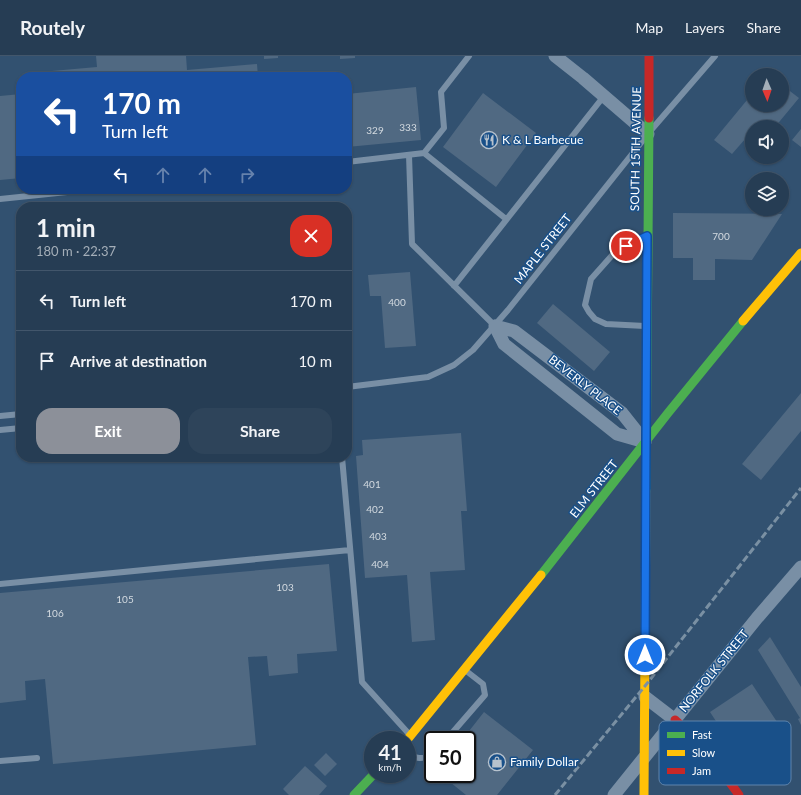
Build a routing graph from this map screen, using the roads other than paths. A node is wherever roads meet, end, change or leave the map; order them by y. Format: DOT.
graph roads {
  1 [pos="469,56"];
  2 [pos="555,56"];
  3 [pos="649,56"];
  4 [pos="715,56"];
  5 [pos="604,96"];
  6 [pos="648,134"];
  7 [pos="424,153"];
  8 [pos="409,155"];
  9 [pos="352,161"];
  10 [pos="48,194"];
  11 [pos="0,199"];
  12 [pos="506,219"];
  13 [pos="647,236"];
  14 [pos="801,252"];
  15 [pos="454,286"];
  16 [pos="495,326"];
  17 [pos="646,326"];
  18 [pos="352,386"];
  19 [pos="16,414"];
  20 [pos="0,416"];
  21 [pos="16,428"];
  22 [pos="0,430"];
  23 [pos="645,442"];
  24 [pos="342,462"];
  25 [pos="350,550"];
  26 [pos="801,567"];
  27 [pos="0,584"];
  28 [pos="464,669"];
  29 [pos="644,697"];
  30 [pos="675,720"];
  31 [pos="402,731"];
  32 [pos="414,731"];
  33 [pos="454,731"];
  34 [pos="659,739"];
  35 [pos="644,757"];
  36 [pos="37,758"];
  37 [pos="0,761"];
  38 [pos="365,783"];
  39 [pos="732,785"];
  40 [pos="354,795"];
  41 [pos="614,795"];
  42 [pos="644,795"];
  43 [pos="739,795"];
  1 -- 7 [label="lane"];
  2 -- 5 [label="street"];
  3 -- 6 [label="street, SOUTH 15TH AVENUE"];
  4 -- 6 [label="lane, MAPLE STREET"];
  5 -- 6 [label="street"];
  5 -- 12 [label="lane"];
  6 -- 13 [label="street, SOUTH 15TH AVENUE"];
  6 -- 16 [label="lane, MAPLE STREET"];
  7 -- 8 [label="lane"];
  7 -- 12 [label="lane"];
  8 -- 9 [label="lane"];
  8 -- 15 [label="lane"];
  10 -- 11 [label="lane"];
  12 -- 15 [label="lane"];
  13 -- 17 [label="street, SOUTH 15TH AVENUE"];
  13 -- 17 [label="lane"];
  14 -- 23 [label="street, ELM STREET"];
  15 -- 16 [label="lane"];
  16 -- 18 [label="lane, MAPLE STREET"];
  16 -- 23 [label="street, BEVERLY PLACE"];
  16 -- 23 [label="street, BEVERLY PLACE"];
  17 -- 23 [label="street, SOUTH 15TH AVENUE"];
  19 -- 20 [label="lane"];
  21 -- 22 [label="lane"];
  23 -- 28 [label="street, ELM STREET"];
  23 -- 29 [label="street, SOUTH 15TH AVENUE"];
  24 -- 25 [label="lane"];
  25 -- 27 [label="lane"];
  25 -- 31 [label="lane"];
  26 -- 30 [label="street, NORFOLK STREET"];
  28 -- 32 [label="street, ELM STREET"];
  28 -- 33 [label="lane"];
  29 -- 30 [label="street"];
  29 -- 35 [label="street, SOUTH 15TH AVENUE"];
  34 -- 35 [label="street, NORFOLK STREET"];
  35 -- 41 [label="street, NORFOLK STREET"];
  35 -- 42 [label="street, SOUTH 15TH AVENUE"];
  36 -- 37 [label="lane"];
  38 -- 40 [label="street"];
  39 -- 43 [label="street"];
}
